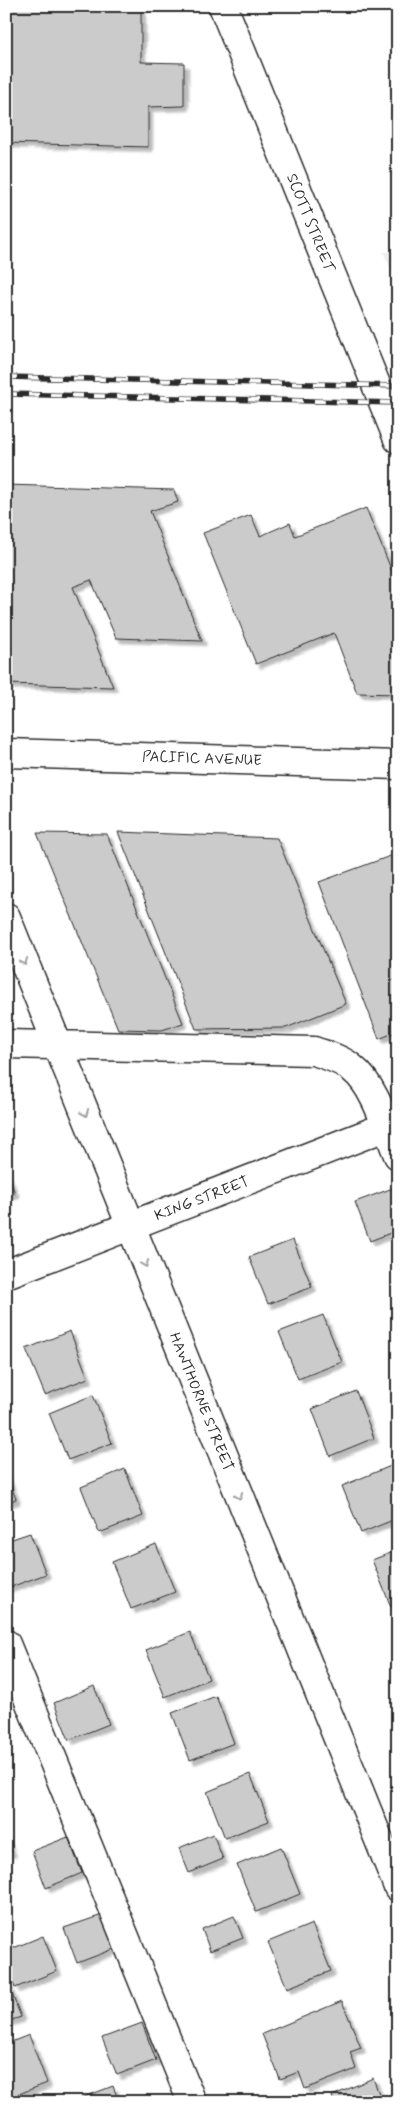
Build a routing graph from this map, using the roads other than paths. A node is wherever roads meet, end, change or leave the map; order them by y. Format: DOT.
graph roads {
  1 [pos="223,6"];
  2 [pos="398,439"];
  3 [pos="6,753"];
  4 [pos="398,764"];
  5 [pos="6,917"];
  6 [pos="6,1044"];
  7 [pos="58,1046"];
  8 [pos="392,1125"];
  9 [pos="398,1155"];
  10 [pos="130,1227"];
  11 [pos="6,1274"];
  12 [pos="6,1644"];
  13 [pos="398,1888"];
  14 [pos="192,2102"];
  1 -- 2 [label="street, SCOTT STREET"];
  3 -- 4 [label="street, PACIFIC AVENUE"];
  5 -- 7 [label="street, HAWTHORNE STREET, one-way"];
  6 -- 7 [label="street"];
  7 -- 8 [label="street"];
  7 -- 10 [label="street, HAWTHORNE STREET, one-way"];
  8 -- 9 [label="street"];
  8 -- 10 [label="street, KING STREET"];
  10 -- 11 [label="street, KING STREET"];
  10 -- 13 [label="street, HAWTHORNE STREET, one-way"];
  12 -- 14 [label="street"];
}
